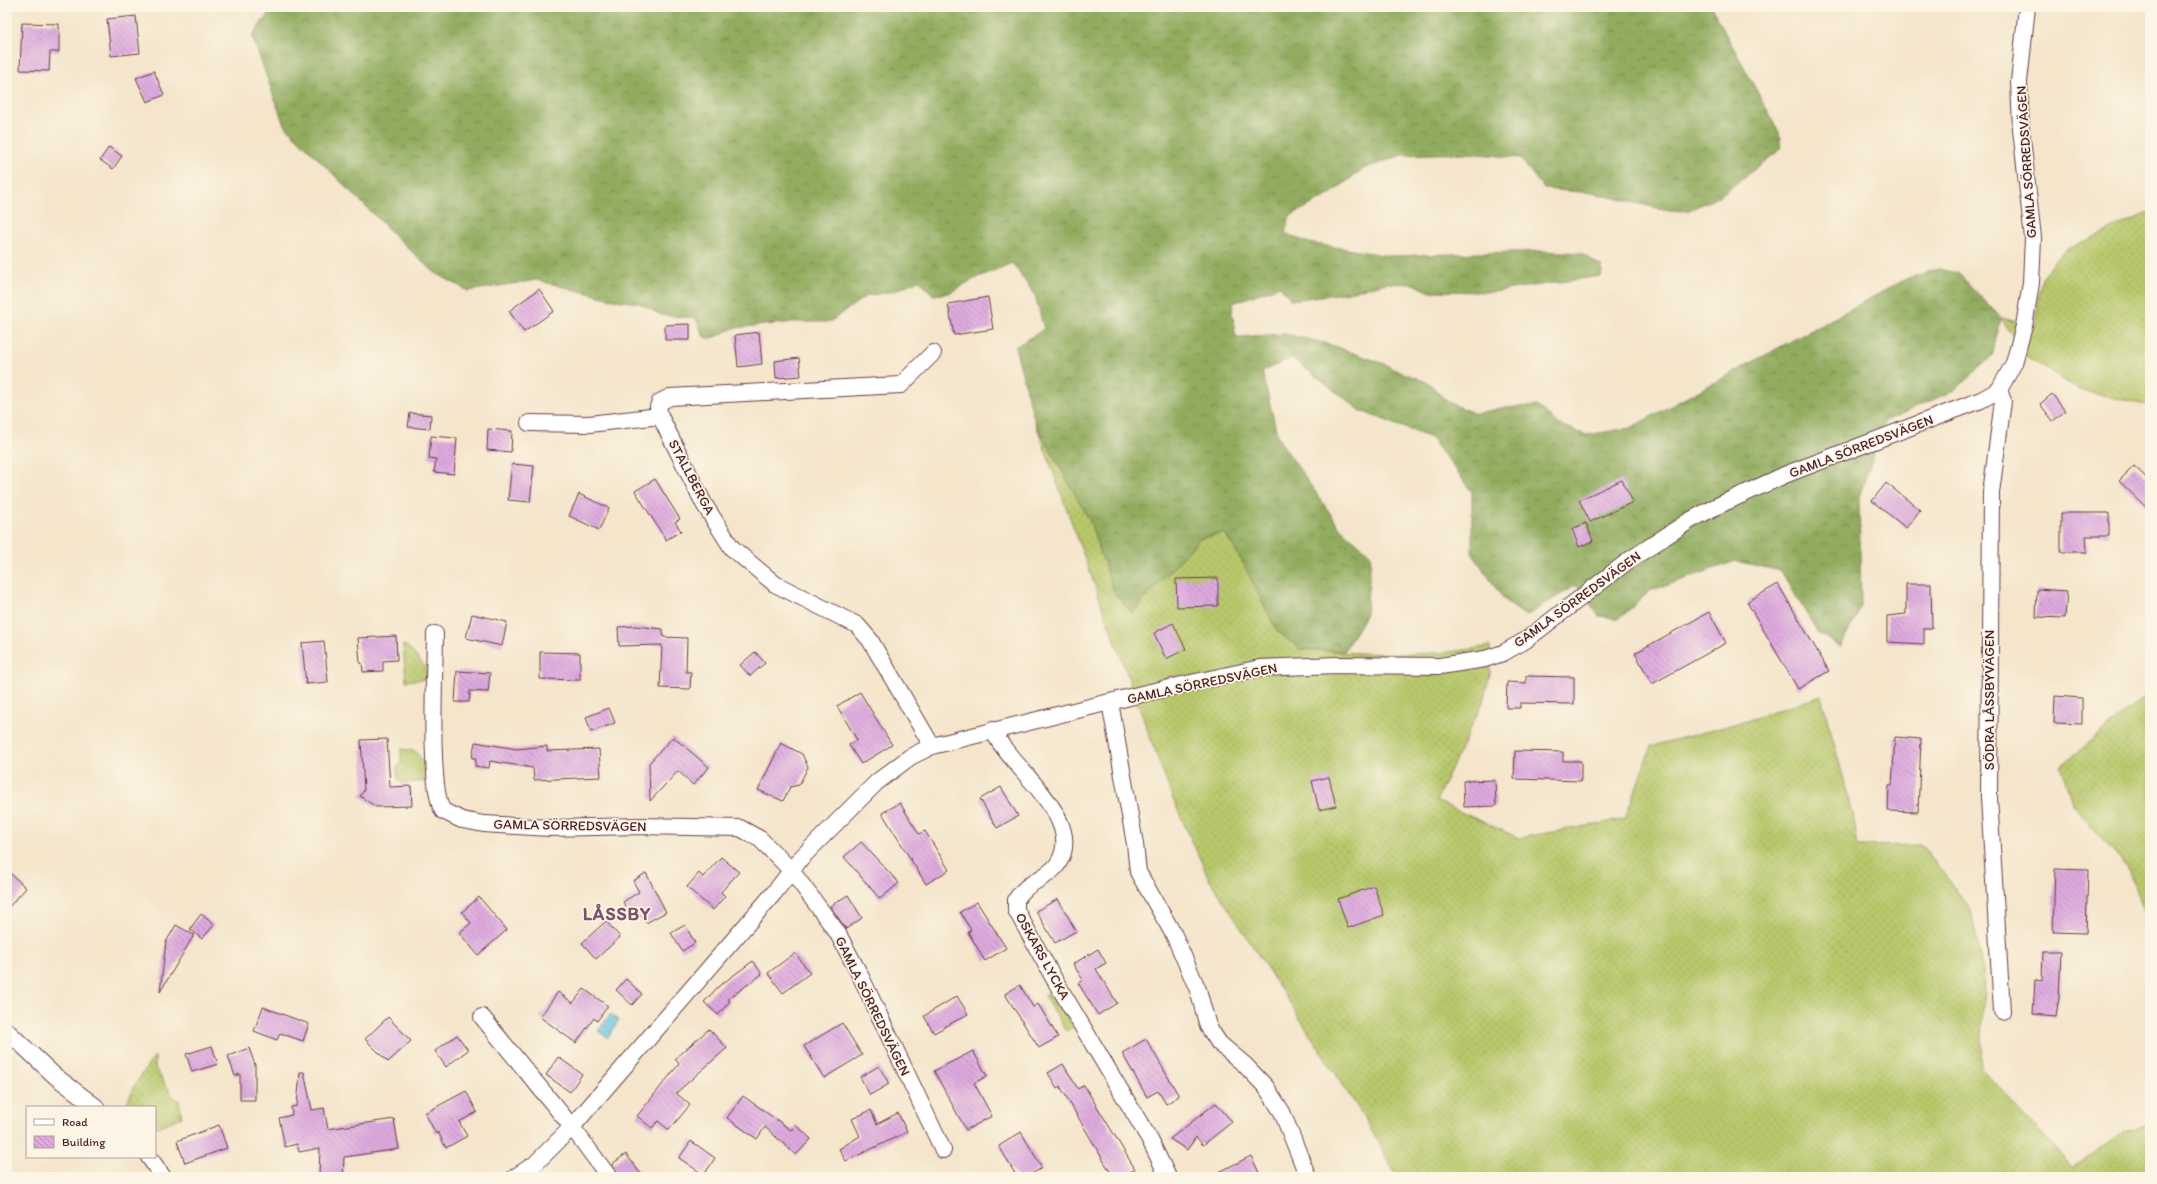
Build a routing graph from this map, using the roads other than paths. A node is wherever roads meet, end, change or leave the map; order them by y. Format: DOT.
graph roads {
  1 [pos="2027,7"];
  2 [pos="934,353"];
  3 [pos="1999,390"];
  4 [pos="660,416"];
  5 [pos="529,423"];
  6 [pos="435,634"];
  7 [pos="1110,702"];
  8 [pos="993,730"];
  9 [pos="932,746"];
  10 [pos="791,870"];
  11 [pos="2002,1011"];
  12 [pos="482,1017"];
  13 [pos="7,1031"];
  14 [pos="95,1106"];
  15 [pos="572,1127"];
  16 [pos="943,1150"];
  17 [pos="150,1158"];
  18 [pos="163,1177"];
  19 [pos="515,1177"];
  20 [pos="609,1177"];
  21 [pos="1168,1177"];
  22 [pos="1308,1177"];
  1 -- 3 [label="street, GAMLA SÖRREDSVÄGEN"];
  2 -- 4 [label="street"];
  3 -- 7 [label="street, GAMLA SÖRREDSVÄGEN"];
  3 -- 11 [label="street, SÖDRA LÅSSBYVÄGEN"];
  4 -- 5 [label="street"];
  4 -- 9 [label="street, STALLBERGA"];
  6 -- 10 [label="street, GAMLA SÖRREDSVÄGEN"];
  7 -- 8 [label="street, GAMLA SÖRREDSVÄGEN"];
  7 -- 22 [label="street"];
  8 -- 9 [label="street, GAMLA SÖRREDSVÄGEN"];
  8 -- 21 [label="street, OSKARS LYCKA"];
  9 -- 10 [label="street, GAMLA SÖRREDSVÄGEN"];
  10 -- 15 [label="street, GAMLA SÖRREDSVÄGEN"];
  10 -- 16 [label="street, GAMLA SÖRREDSVÄGEN"];
  12 -- 15 [label="street"];
  13 -- 14 [label="street"];
  15 -- 19 [label="street, GAMLA SÖRREDSVÄGEN"];
  15 -- 20 [label="street"];
  17 -- 18 [label="street"];
}
